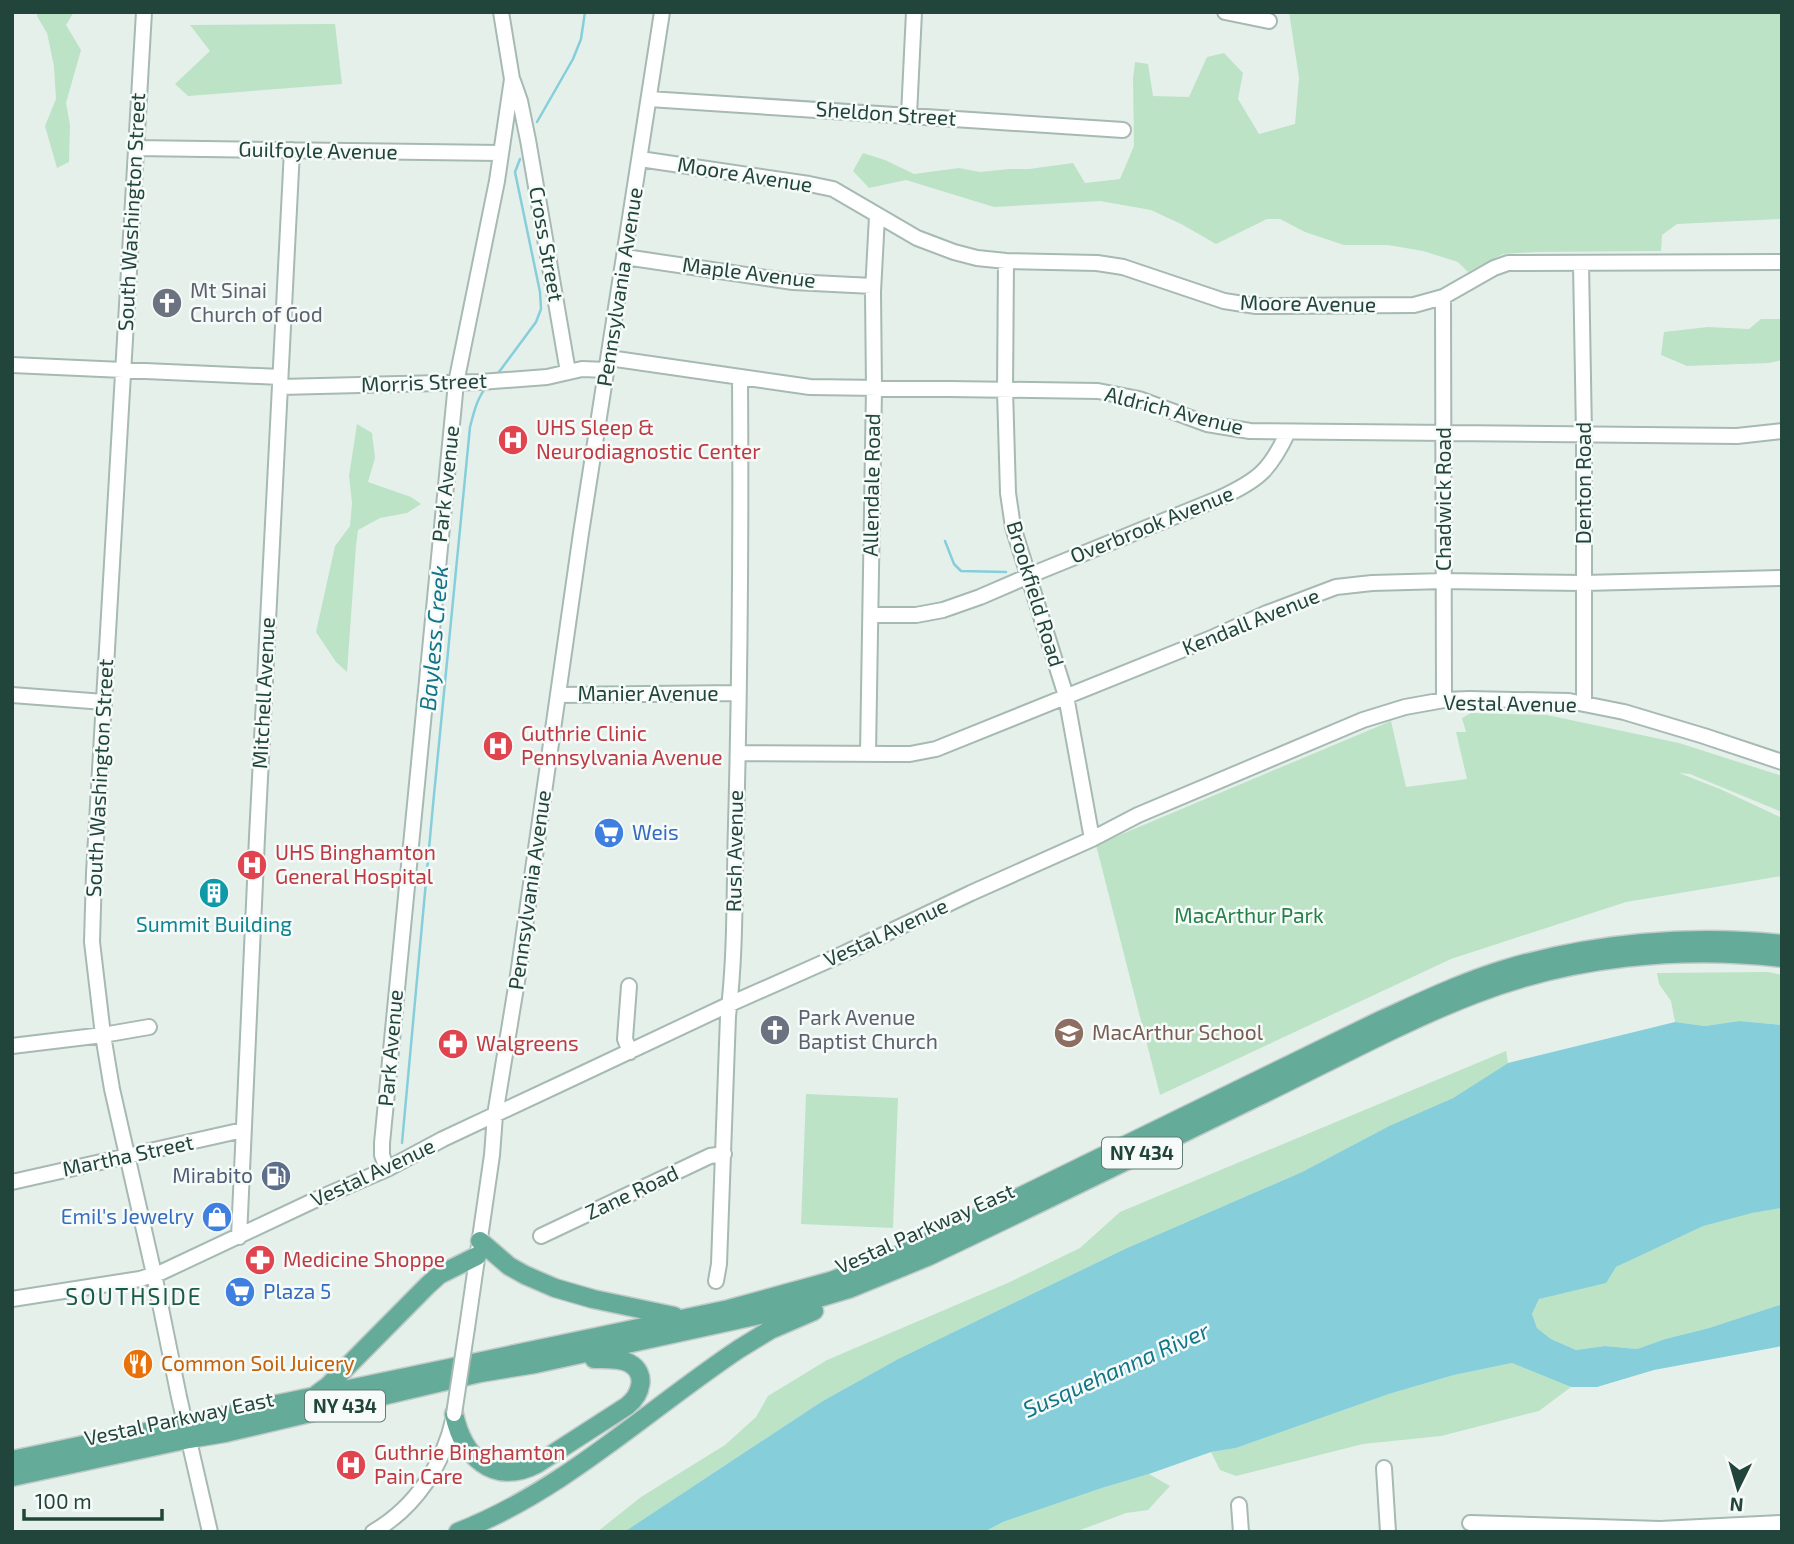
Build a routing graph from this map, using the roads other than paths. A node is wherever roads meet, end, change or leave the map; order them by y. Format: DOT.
graph roads {
  1 [pos="144,12"];
  2 [pos="662,12"];
  3 [pos="914,12"];
  4 [pos="1225,12"];
  5 [pos="505,13"];
  6 [pos="1269,21"];
  7 [pos="512,79"];
  8 [pos="649,99"];
  9 [pos="909,115"];
  10 [pos="1123,130"];
  11 [pos="135,148"];
  12 [pos="292,150"];
  13 [pos="500,153"];
  14 [pos="640,159"];
  15 [pos="877,216"];
  16 [pos="625,257"];
  17 [pos="1006,261"];
  18 [pos="1782,262"];
  19 [pos="1581,263"];
  20 [pos="873,286"];
  21 [pos="1443,297"];
  22 [pos="608,364"];
  23 [pos="12,365"];
  24 [pos="123,370"];
  25 [pos="568,372"];
  26 [pos="740,377"];
  27 [pos="280,382"];
  28 [pos="456,383"];
  29 [pos="874,389"];
  30 [pos="1005,390"];
  31 [pos="1782,431"];
  32 [pos="1288,432"];
  33 [pos="1443,433"];
  34 [pos="1584,435"];
  35 [pos="1028,576"];
  36 [pos="1782,578"];
  37 [pos="1444,581"];
  38 [pos="1584,583"];
  39 [pos="871,615"];
  40 [pos="738,693"];
  41 [pos="12,695"];
  42 [pos="558,695"];
  43 [pos="1066,696"];
  44 [pos="1444,701"];
  45 [pos="104,702"];
  46 [pos="1584,704"];
  47 [pos="738,753"];
  48 [pos="868,754"];
  49 [pos="1782,762"];
  50 [pos="1092,839"];
  51 [pos="1782,944"];
  52 [pos="1782,958"];
  53 [pos="629,986"];
  54 [pos="730,1004"];
  55 [pos="149,1027"];
  56 [pos="103,1035"];
  57 [pos="12,1046"];
  58 [pos="630,1052"];
  59 [pos="495,1115"];
  60 [pos="243,1130"];
  61 [pos="724,1154"];
  62 [pos="128,1156"];
  63 [pos="387,1169"];
  64 [pos="12,1182"];
  65 [pos="541,1236"];
  66 [pos="239,1237"];
  67 [pos="478,1248"];
  68 [pos="154,1274"];
  69 [pos="874,1280"];
  70 [pos="716,1281"];
  71 [pos="12,1298"];
  72 [pos="709,1313"];
  73 [pos="535,1364"];
  74 [pos="308,1398"];
  75 [pos="454,1414"];
  76 [pos="187,1431"];
  77 [pos="16,1456"];
  78 [pos="1384,1468"];
  79 [pos="12,1477"];
  80 [pos="1239,1505"];
  81 [pos="1469,1523"];
  82 [pos="1782,1523"];
  83 [pos="1706,1530"];
  84 [pos="210,1532"];
  85 [pos="373,1532"];
  86 [pos="458,1532"];
  87 [pos="1241,1532"];
  88 [pos="1388,1532"];
  1 -- 11 [label="street, South Washington Street"];
  2 -- 8 [label="street, Pennsylvania Avenue"];
  3 -- 9 [label="street"];
  4 -- 6 [label="street"];
  5 -- 7 [label="street, Park Avenue"];
  7 -- 13 [label="street, Park Avenue"];
  7 -- 25 [label="street, Cross Street"];
  8 -- 9 [label="street, Sheldon Street"];
  8 -- 14 [label="street, Pennsylvania Avenue"];
  9 -- 10 [label="street, Sheldon Street"];
  11 -- 12 [label="street, Guilfoyle Avenue"];
  11 -- 24 [label="street, South Washington Street"];
  12 -- 13 [label="street, Guilfoyle Avenue"];
  12 -- 27 [label="street, Mitchell Avenue"];
  13 -- 28 [label="street, Park Avenue"];
  14 -- 15 [label="street, Moore Avenue"];
  14 -- 16 [label="street, Pennsylvania Avenue"];
  15 -- 17 [label="street, Moore Avenue"];
  15 -- 20 [label="street, Allendale Road"];
  16 -- 20 [label="street, Maple Avenue"];
  16 -- 22 [label="street, Pennsylvania Avenue"];
  17 -- 21 [label="street, Moore Avenue"];
  17 -- 30 [label="street, Brookfield Road"];
  18 -- 19 [label="street, Moore Avenue"];
  19 -- 21 [label="street, Moore Avenue"];
  19 -- 34 [label="street, Denton Road"];
  20 -- 29 [label="street, Allendale Road"];
  21 -- 33 [label="street, Chadwick Road"];
  22 -- 25 [label="street"];
  22 -- 26 [label="street, Aldrich Avenue"];
  22 -- 42 [label="street, Pennsylvania Avenue"];
  23 -- 24 [label="street, Morris Street"];
  24 -- 27 [label="street, Morris Street"];
  24 -- 45 [label="street, South Washington Street"];
  25 -- 28 [label="street, Morris Street"];
  26 -- 29 [label="street, Aldrich Avenue"];
  26 -- 40 [label="street, Rush Avenue"];
  27 -- 28 [label="street, Morris Street"];
  27 -- 60 [label="street, Mitchell Avenue"];
  28 -- 63 [label="street, Park Avenue"];
  29 -- 30 [label="street, Aldrich Avenue"];
  29 -- 39 [label="street, Allendale Road"];
  30 -- 32 [label="street, Aldrich Avenue"];
  30 -- 35 [label="street, Brookfield Road"];
  31 -- 34 [label="street, Aldrich Avenue"];
  32 -- 33 [label="street, Aldrich Avenue"];
  32 -- 35 [label="street, Overbrook Avenue"];
  33 -- 34 [label="street, Aldrich Avenue"];
  33 -- 37 [label="street, Chadwick Road"];
  34 -- 38 [label="street, Denton Road"];
  35 -- 39 [label="street, Overbrook Avenue"];
  35 -- 43 [label="street, Brookfield Road"];
  36 -- 38 [label="street, Kendall Avenue"];
  37 -- 38 [label="street, Kendall Avenue"];
  37 -- 43 [label="street, Kendall Avenue"];
  37 -- 44 [label="street, Chadwick Road"];
  38 -- 46 [label="street, Denton Road"];
  39 -- 48 [label="street, Allendale Road"];
  40 -- 42 [label="street, Manier Avenue"];
  40 -- 47 [label="street, Rush Avenue"];
  41 -- 45 [label="street"];
  42 -- 59 [label="street, Pennsylvania Avenue"];
  43 -- 48 [label="street, Kendall Avenue"];
  43 -- 50 [label="street, Brookfield Road"];
  44 -- 46 [label="street, Vestal Avenue"];
  44 -- 50 [label="street, Vestal Avenue"];
  45 -- 56 [label="street, South Washington Street"];
  46 -- 49 [label="street, Vestal Avenue"];
  47 -- 48 [label="street, Kendall Avenue"];
  47 -- 54 [label="street, Rush Avenue"];
  50 -- 54 [label="street, Vestal Avenue"];
  51 -- 72 [label="main road, Vestal Parkway East / NY 434"];
  52 -- 69 [label="main road, Vestal Parkway East / NY 434"];
  53 -- 58 [label="street"];
  54 -- 58 [label="street, Vestal Avenue"];
  54 -- 61 [label="street, Rush Avenue"];
  55 -- 56 [label="street"];
  56 -- 57 [label="street"];
  56 -- 62 [label="street, South Washington Street"];
  58 -- 59 [label="street, Vestal Avenue"];
  59 -- 63 [label="street, Vestal Avenue"];
  59 -- 67 [label="street, Pennsylvania Avenue"];
  60 -- 62 [label="street, Martha Street"];
  60 -- 66 [label="street, Mitchell Avenue"];
  61 -- 65 [label="street, Zane Road"];
  61 -- 70 [label="street, Rush Avenue"];
  62 -- 64 [label="street, Martha Street"];
  62 -- 68 [label="street, South Washington Street"];
  63 -- 66 [label="street, Vestal Avenue"];
  66 -- 68 [label="street, Vestal Avenue"];
  67 -- 72 [label="main road"];
  67 -- 74 [label="main road"];
  67 -- 75 [label="street, Pennsylvania Avenue, bridge"];
  68 -- 71 [label="street, Vestal Avenue"];
  68 -- 76 [label="street, South Washington Street"];
  69 -- 73 [label="main road, Vestal Parkway East / NY 434"];
  69 -- 86 [label="main road"];
  72 -- 74 [label="main road, Vestal Parkway East / NY 434"];
  73 -- 75 [label="main road"];
  73 -- 76 [label="main road, Vestal Parkway East / NY 434"];
  74 -- 76 [label="main road, Vestal Parkway East / NY 434"];
  75 -- 85 [label="street, Pennsylvania Avenue"];
  76 -- 77 [label="main road, Vestal Parkway East / NY 434"];
  76 -- 79 [label="main road, Vestal Parkway East / NY 434"];
  76 -- 84 [label="street, South Washington Street"];
  78 -- 88 [label="street"];
  80 -- 87 [label="street"];
  81 -- 83 [label="street"];
  82 -- 83 [label="street"];
}
